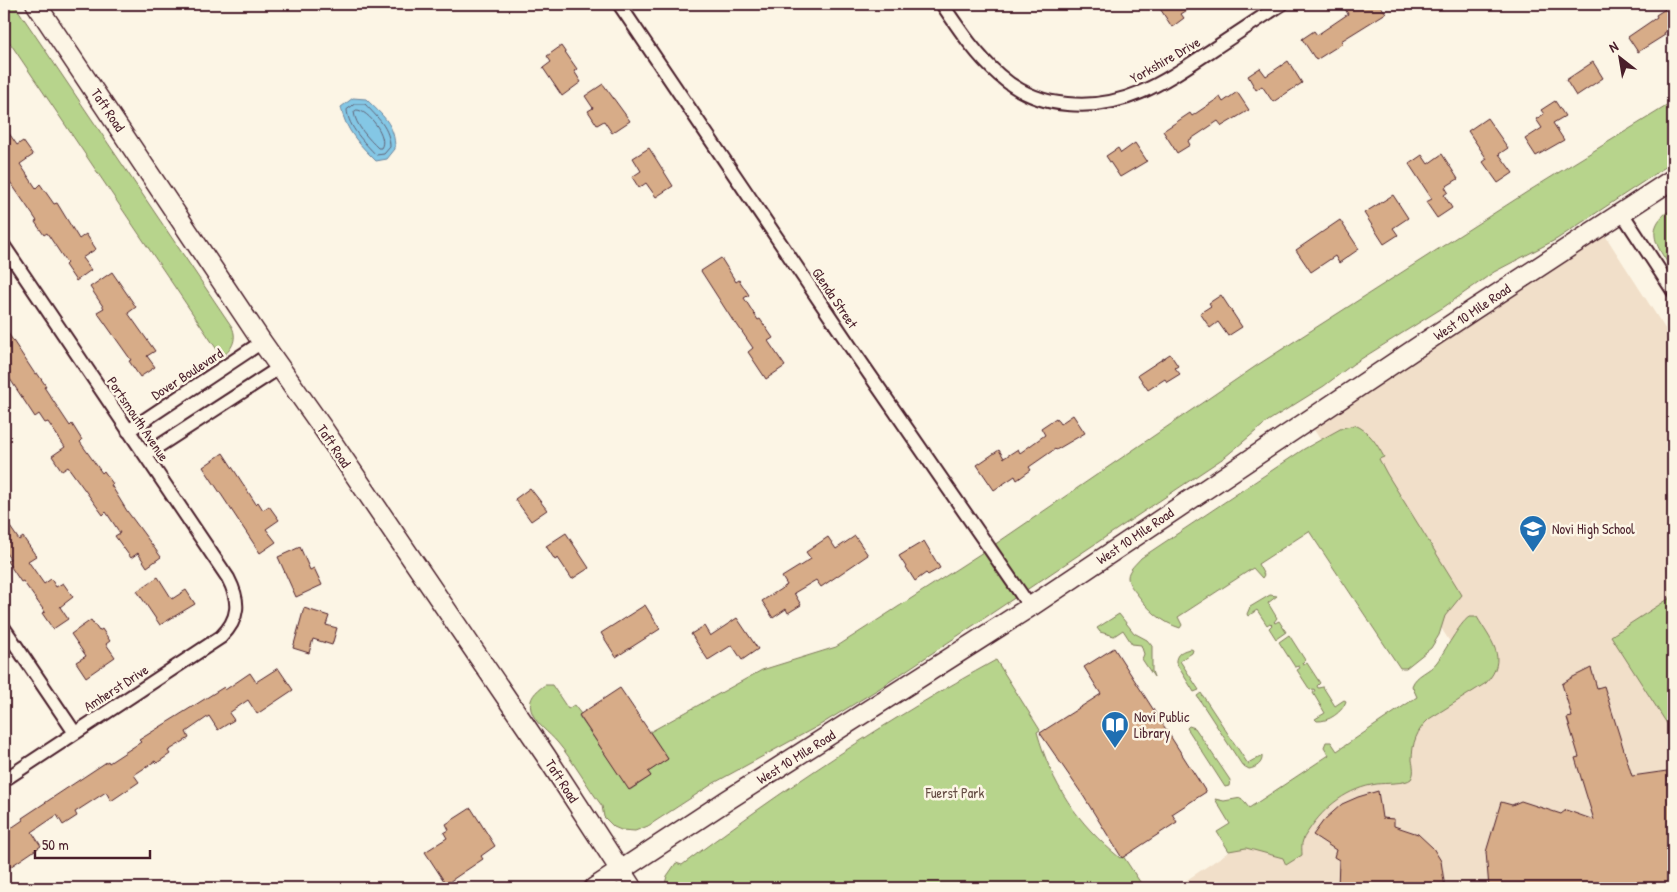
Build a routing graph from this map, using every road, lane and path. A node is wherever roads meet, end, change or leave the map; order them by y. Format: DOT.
graph roads {
  1 [pos="36,4"];
  2 [pos="619,4"];
  3 [pos="942,4"];
  4 [pos="1282,4"];
  5 [pos="1673,179"];
  6 [pos="1622,213"];
  7 [pos="4,246"];
  8 [pos="1673,292"];
  9 [pos="262,342"];
  10 [pos="280,368"];
  11 [pos="128,431"];
  12 [pos="145,455"];
  13 [pos="1030,607"];
  14 [pos="236,613"];
  15 [pos="4,628"];
  16 [pos="74,733"];
  17 [pos="4,780"];
  18 [pos="620,871"];
  19 [pos="594,888"];
  20 [pos="632,888"];
  1 -- 9 [label="main road, Taft Road"];
  2 -- 13 [label="street, Glenda Street"];
  3 -- 4 [label="street, Yorkshire Drive"];
  5 -- 6 [label="main road, West 10 Mile Road"];
  6 -- 8 [label="street"];
  6 -- 13 [label="main road, West 10 Mile Road"];
  7 -- 11 [label="street, Portsmouth Avenue"];
  9 -- 10 [label="main road, Taft Road"];
  9 -- 11 [label="street, Dover Boulevard"];
  10 -- 12 [label="street"];
  10 -- 18 [label="main road, Taft Road"];
  11 -- 12 [label="street, Portsmouth Avenue"];
  12 -- 14 [label="street, Portsmouth Avenue"];
  13 -- 18 [label="main road, West 10 Mile Road"];
  14 -- 16 [label="street, Amherst Drive"];
  15 -- 16 [label="street"];
  16 -- 17 [label="street, Amherst Drive"];
  18 -- 19 [label="main road, West 10 Mile Road"];
  18 -- 20 [label="main road, Taft Road"];
}
